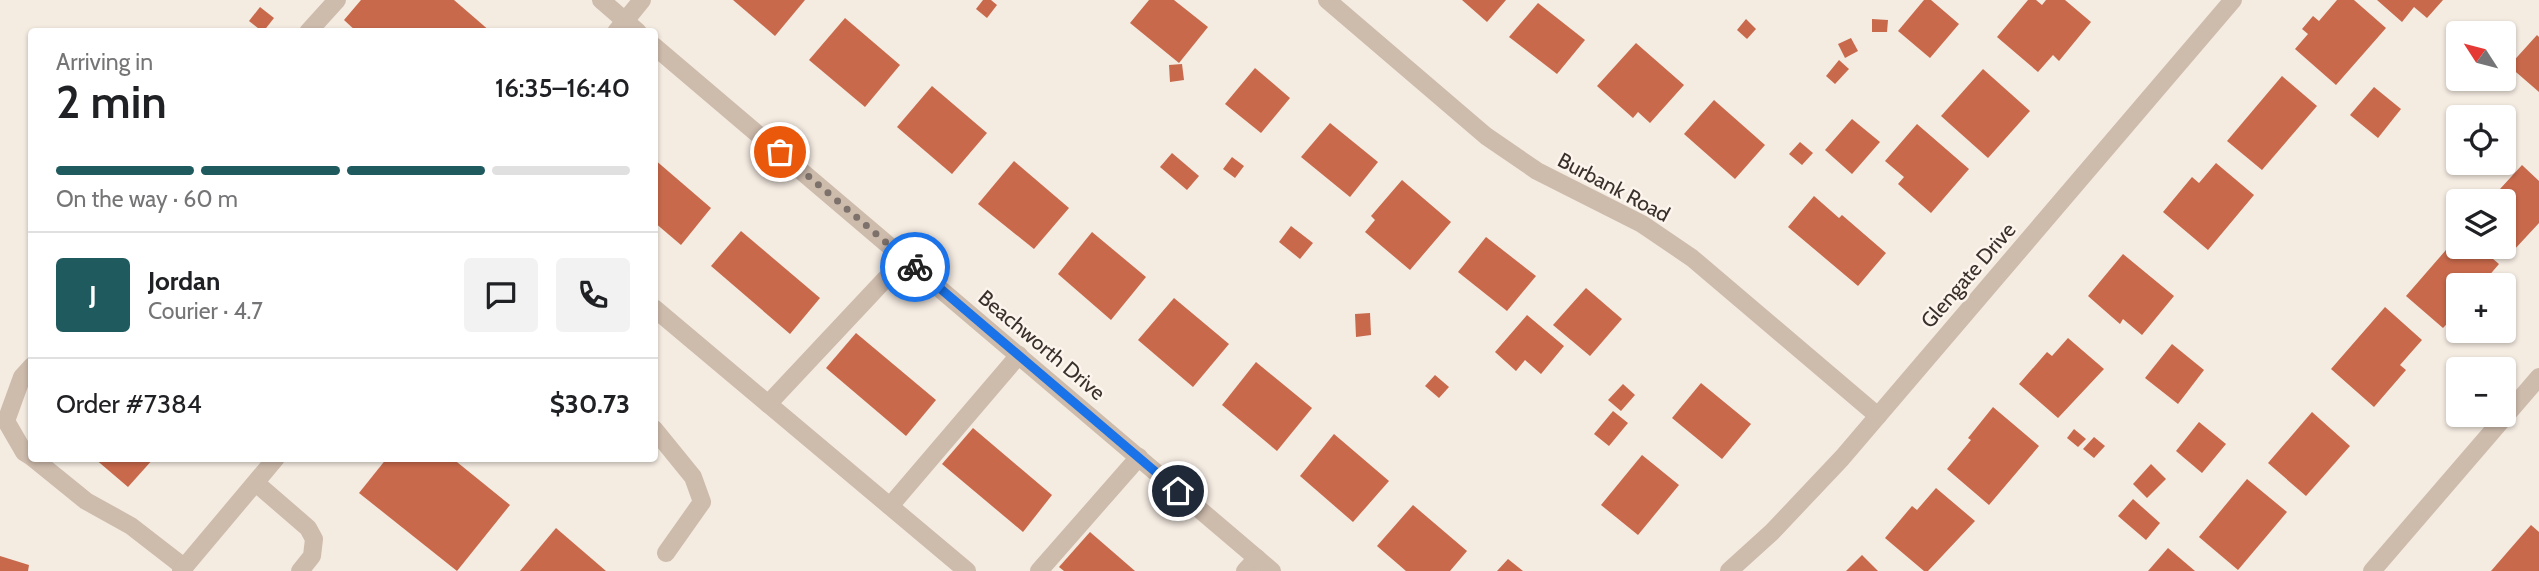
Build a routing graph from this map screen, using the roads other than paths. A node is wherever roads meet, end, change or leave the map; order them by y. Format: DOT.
graph roads {
  1 [pos="337,0"];
  2 [pos="601,0"];
  3 [pos="642,0"];
  4 [pos="1327,0"];
  5 [pos="2233,0"];
  6 [pos="312,28"];
  7 [pos="626,28"];
  8 [pos="658,49"];
  9 [pos="905,258"];
  10 [pos="658,311"];
  11 [pos="1019,355"];
  12 [pos="28,370"];
  13 [pos="2539,377"];
  14 [pos="768,404"];
  15 [pos="1878,416"];
  16 [pos="658,434"];
  17 [pos="28,455"];
  18 [pos="1139,457"];
  19 [pos="37,462"];
  20 [pos="273,462"];
  21 [pos="256,483"];
  22 [pos="890,506"];
  23 [pos="666,554"];
  24 [pos="1251,565"];
  25 [pos="183,569"];
  26 [pos="300,571"];
  27 [pos="967,571"];
  28 [pos="1038,571"];
  29 [pos="1272,571"];
  30 [pos="1730,571"];
  31 [pos="2372,571"];
  1 -- 6 [label="street"];
  2 -- 7 [label="street"];
  3 -- 7 [label="street"];
  4 -- 15 [label="street, Burbank Road"];
  5 -- 15 [label="street, Glengate Drive"];
  8 -- 9 [label="street, Beachworth Drive"];
  9 -- 11 [label="street, Beachworth Drive"];
  9 -- 14 [label="street"];
  10 -- 14 [label="street"];
  11 -- 18 [label="street, Beachworth Drive"];
  11 -- 22 [label="street"];
  12 -- 17 [label="street"];
  13 -- 31 [label="street"];
  14 -- 22 [label="street"];
  15 -- 30 [label="street, Glengate Drive"];
  16 -- 23 [label="street"];
  18 -- 24 [label="street, Beachworth Drive"];
  18 -- 28 [label="street"];
  19 -- 25 [label="street"];
  20 -- 21 [label="street"];
  21 -- 25 [label="street"];
  21 -- 26 [label="street"];
  22 -- 27 [label="street"];
  24 -- 29 [label="street, Beachworth Drive"];
}
